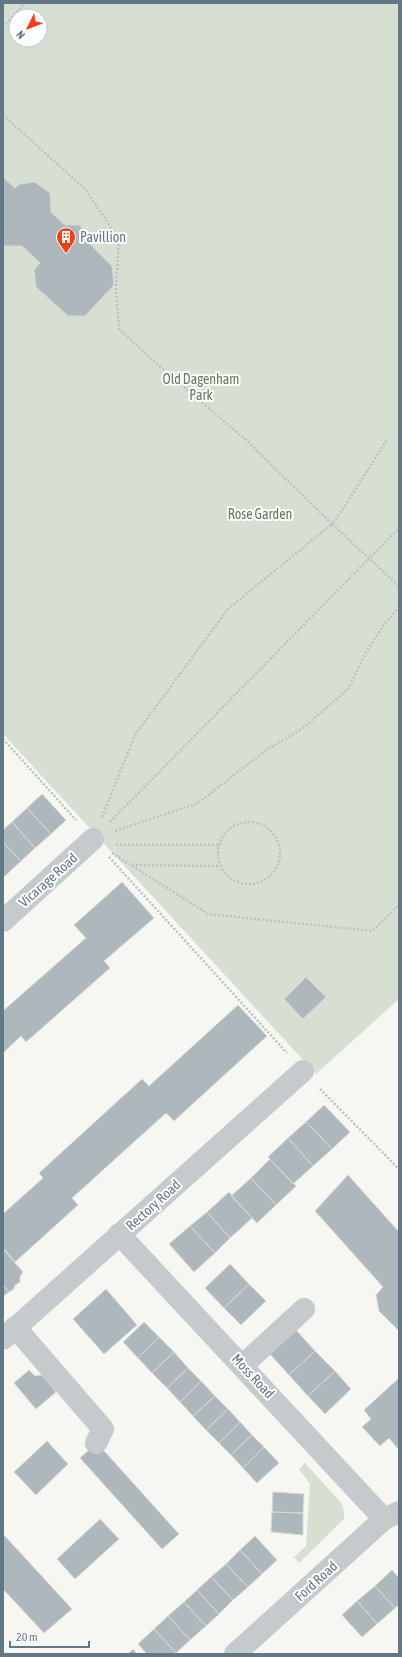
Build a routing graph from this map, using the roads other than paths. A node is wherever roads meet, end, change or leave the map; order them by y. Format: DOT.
graph roads {
  1 [pos="96,842"];
  2 [pos="3,920"];
  3 [pos="303,1071"];
  4 [pos="120,1234"];
  5 [pos="304,1309"];
  6 [pos="9,1333"];
  7 [pos="243,1365"];
  8 [pos="96,1443"];
  9 [pos="392,1516"];
  10 [pos="247,1650"];
  1 -- 2 [label="street, Vicarage Road"];
  3 -- 4 [label="street, Rectory Road"];
  4 -- 6 [label="street, Rectory Road"];
  4 -- 7 [label="street, Moss Road"];
  5 -- 7 [label="street"];
  6 -- 8 [label="street"];
  7 -- 9 [label="street, Moss Road"];
  9 -- 10 [label="street, Ford Road"];
}
